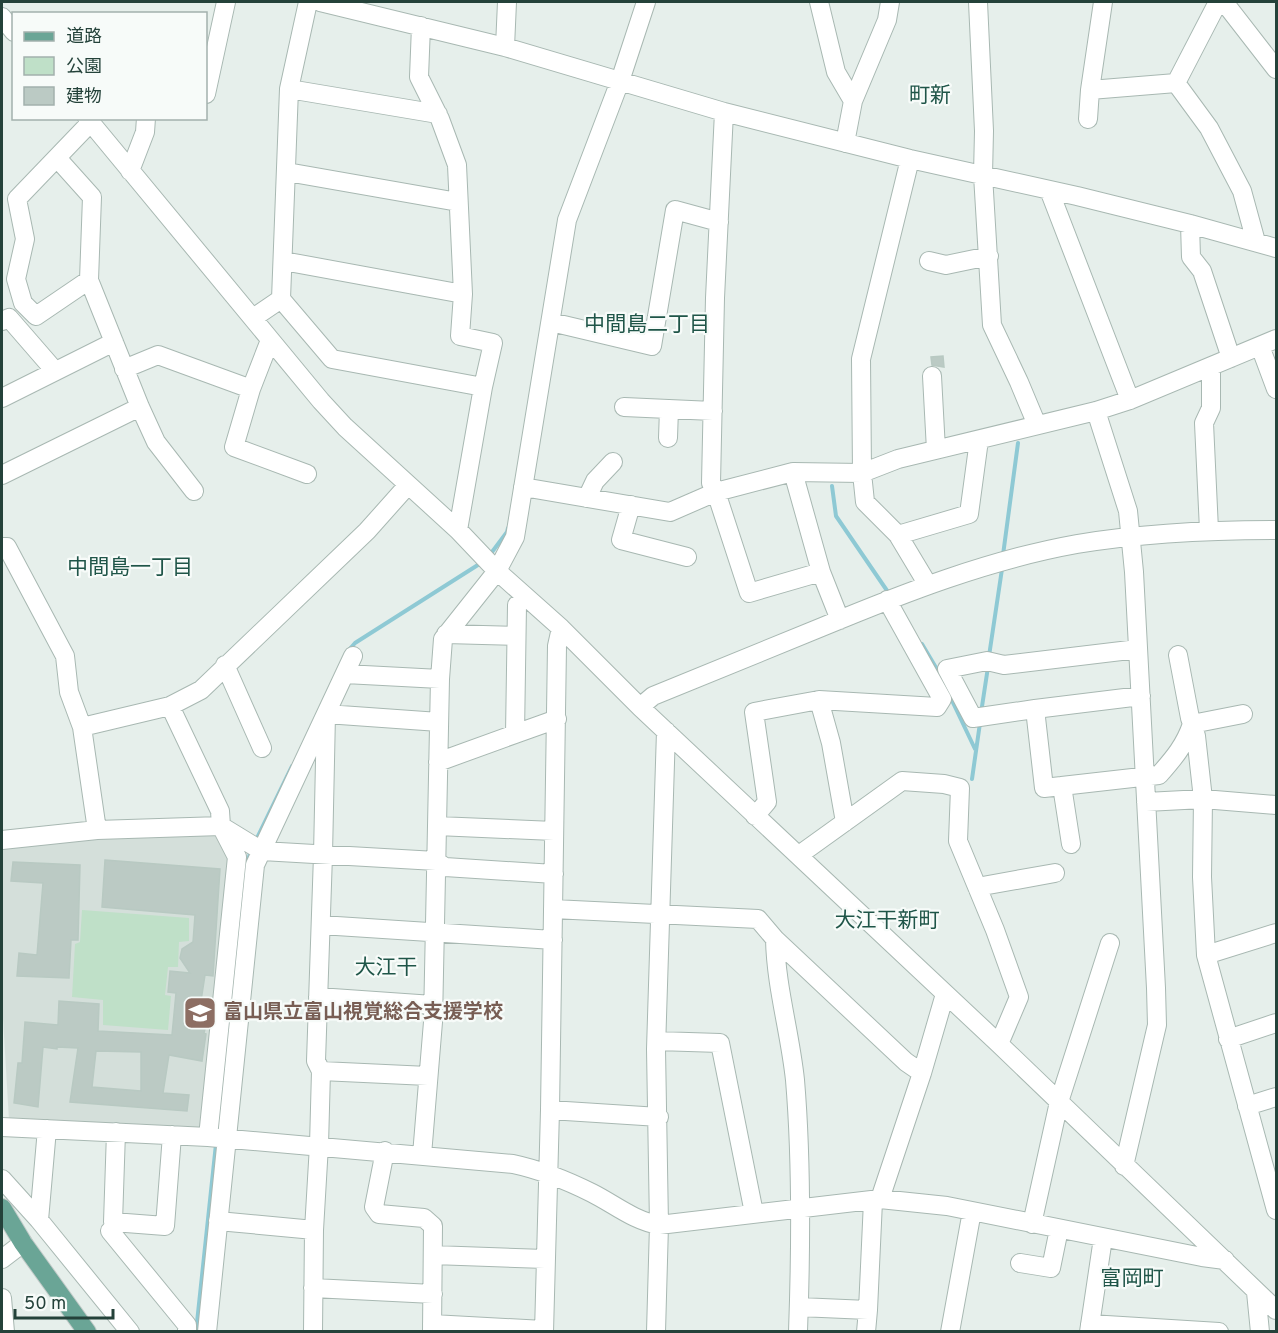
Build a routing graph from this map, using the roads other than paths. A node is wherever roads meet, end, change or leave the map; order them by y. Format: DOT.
graph roads {
  1 [pos="226,2"];
  2 [pos="308,2"];
  3 [pos="320,2"];
  4 [pos="507,2"];
  5 [pos="646,2"];
  6 [pos="819,2"];
  7 [pos="890,2"];
  8 [pos="978,2"];
  9 [pos="1103,2"];
  10 [pos="1218,2"];
  11 [pos="1224,2"];
  12 [pos="372,8"];
  13 [pos="2,17"];
  14 [pos="421,26"];
  15 [pos="12,30"];
  16 [pos="505,47"];
  17 [pos="1276,69"];
  18 [pos="615,79"];
  19 [pos="1176,83"];
  20 [pos="207,89"];
  21 [pos="290,89"];
  22 [pos="1090,90"];
  23 [pos="853,101"];
  24 [pos="724,112"];
  25 [pos="438,114"];
  26 [pos="1088,118"];
  27 [pos="146,120"];
  28 [pos="88,121"];
  29 [pos="845,143"];
  30 [pos="57,158"];
  31 [pos="910,159"];
  32 [pos="130,171"];
  33 [pos="287,172"];
  34 [pos="983,175"];
  35 [pos="1049,190"];
  36 [pos="458,202"];
  37 [pos="719,222"];
  38 [pos="1190,224"];
  39 [pos="1256,242"];
  40 [pos="1276,248"];
  41 [pos="989,256"];
  42 [pos="283,261"];
  43 [pos="929,261"];
  44 [pos="88,280"];
  45 [pos="464,294"];
  46 [pos="281,299"];
  47 [pos="253,318"];
  48 [pos="2,321"];
  49 [pos="551,322"];
  50 [pos="270,340"];
  51 [pos="114,342"];
  52 [pos="1268,343"];
  53 [pos="1231,358"];
  54 [pos="1211,367"];
  55 [pos="124,369"];
  56 [pos="55,371"];
  57 [pos="932,376"];
  58 [pos="483,387"];
  59 [pos="251,389"];
  60 [pos="1276,389"];
  61 [pos="2,398"];
  62 [pos="1130,400"];
  63 [pos="140,407"];
  64 [pos="624,407"];
  65 [pos="669,409"];
  66 [pos="713,411"];
  67 [pos="1096,411"];
  68 [pos="1037,425"];
  69 [pos="668,438"];
  70 [pos="979,440"];
  71 [pos="936,450"];
  72 [pos="613,462"];
  73 [pos="793,472"];
  74 [pos="862,473"];
  75 [pos="307,474"];
  76 [pos="2,475"];
  77 [pos="408,485"];
  78 [pos="524,488"];
  79 [pos="194,491"];
  80 [pos="717,492"];
  81 [pos="586,498"];
  82 [pos="630,505"];
  83 [pos="458,530"];
  84 [pos="1276,530"];
  85 [pos="1209,531"];
  86 [pos="898,535"];
  87 [pos="1130,536"];
  88 [pos="3,543"];
  89 [pos="687,557"];
  90 [pos="497,571"];
  91 [pos="821,572"];
  92 [pos="928,585"];
  93 [pos="887,600"];
  94 [pos="517,605"];
  95 [pos="840,620"];
  96 [pos="561,628"];
  97 [pos="447,634"];
  98 [pos="516,636"];
  99 [pos="1138,649"];
  100 [pos="1178,655"];
  101 [pos="353,656"];
  102 [pos="225,665"];
  103 [pos="345,674"];
  104 [pos="440,680"];
  105 [pos="1141,696"];
  106 [pos="819,700"];
  107 [pos="170,706"];
  108 [pos="640,707"];
  109 [pos="1035,709"];
  110 [pos="326,714"];
  111 [pos="1243,714"];
  112 [pos="556,719"];
  113 [pos="439,722"];
  114 [pos="1192,724"];
  115 [pos="82,727"];
  116 [pos="666,731"];
  117 [pos="515,734"];
  118 [pos="262,747"];
  119 [pos="438,762"];
  120 [pos="1143,776"];
  121 [pos="1062,786"];
  122 [pos="1203,799"];
  123 [pos="1146,802"];
  124 [pos="1276,805"];
  125 [pos="755,816"];
  126 [pos="845,822"];
  127 [pos="221,826"];
  128 [pos="437,826"];
  129 [pos="97,830"];
  130 [pos="554,831"];
  131 [pos="2,840"];
  132 [pos="1071,844"];
  133 [pos="262,851"];
  134 [pos="323,855"];
  135 [pos="799,855"];
  136 [pos="436,861"];
  137 [pos="1055,873"];
  138 [pos="554,874"];
  139 [pos="978,887"];
  140 [pos="553,909"];
  141 [pos="660,915"];
  142 [pos="321,925"];
  143 [pos="435,932"];
  144 [pos="1276,933"];
  145 [pos="775,939"];
  146 [pos="553,940"];
  147 [pos="1110,943"];
  148 [pos="1206,955"];
  149 [pos="945,994"];
  150 [pos="318,997"];
  151 [pos="433,1005"];
  152 [pos="1276,1023"];
  153 [pos="1228,1039"];
  154 [pos="657,1041"];
  155 [pos="999,1044"];
  156 [pos="321,1071"];
  157 [pos="922,1073"];
  158 [pos="428,1076"];
  159 [pos="1276,1097"];
  160 [pos="1059,1102"];
  161 [pos="1247,1106"];
  162 [pos="550,1110"];
  163 [pos="659,1117"];
  164 [pos="2,1127"];
  165 [pos="47,1129"];
  166 [pos="116,1132"];
  167 [pos="172,1135"];
  168 [pos="208,1137"];
  169 [pos="227,1139"];
  170 [pos="319,1145"];
  171 [pos="385,1151"];
  172 [pos="422,1155"];
  173 [pos="1270,1165"];
  174 [pos="1124,1166"];
  175 [pos="547,1172"];
  176 [pos="2,1179"];
  177 [pos="877,1200"];
  178 [pos="2,1208"];
  179 [pos="800,1208"];
  180 [pos="1276,1210"];
  181 [pos="972,1211"];
  182 [pos="754,1213"];
  183 [pos="39,1220"];
  184 [pos="218,1221"];
  185 [pos="1032,1224"];
  186 [pos="659,1225"];
  187 [pos="1059,1229"];
  188 [pos="314,1230"];
  189 [pos="110,1231"];
  190 [pos="1103,1238"];
  191 [pos="23,1244"];
  192 [pos="433,1255"];
  193 [pos="2,1259"];
  194 [pos="544,1259"];
  195 [pos="1226,1260"];
  196 [pos="1020,1263"];
  197 [pos="313,1288"];
  198 [pos="1256,1292"];
  199 [pos="433,1293"];
  200 [pos="2,1298"];
  201 [pos="2,1304"];
  202 [pos="799,1307"];
  203 [pos="868,1310"];
  204 [pos="1276,1310"];
  205 [pos="432,1328"];
  206 [pos="1089,1328"];
  207 [pos="544,1331"];
  208 [pos="5,1332"];
  209 [pos="87,1332"];
  210 [pos="130,1332"];
  211 [pos="187,1332"];
  212 [pos="207,1332"];
  213 [pos="313,1332"];
  214 [pos="656,1332"];
  215 [pos="798,1332"];
  216 [pos="866,1332"];
  217 [pos="950,1332"];
  218 [pos="1219,1332"];
  219 [pos="1260,1332"];
  1 -- 20 [label="street"];
  2 -- 21 [label="street"];
  3 -- 12 [label="street"];
  4 -- 16 [label="street"];
  5 -- 18 [label="street"];
  6 -- 23 [label="street"];
  7 -- 23 [label="street"];
  8 -- 34 [label="street"];
  9 -- 22 [label="street"];
  10 -- 19 [label="street"];
  11 -- 17 [label="street"];
  12 -- 14 [label="street"];
  13 -- 15 [label="street"];
  14 -- 16 [label="street"];
  14 -- 25 [label="street"];
  16 -- 18 [label="street"];
  18 -- 24 [label="street"];
  18 -- 49 [label="street"];
  19 -- 22 [label="street"];
  19 -- 39 [label="street"];
  21 -- 25 [label="street"];
  21 -- 33 [label="street"];
  22 -- 26 [label="street"];
  23 -- 29 [label="street"];
  24 -- 29 [label="street"];
  24 -- 37 [label="street"];
  25 -- 36 [label="street"];
  27 -- 32 [label="street"];
  28 -- 30 [label="street"];
  28 -- 32 [label="street"];
  29 -- 31 [label="street"];
  30 -- 44 [label="street"];
  30 -- 44 [label="street"];
  31 -- 34 [label="street"];
  31 -- 74 [label="street"];
  32 -- 47 [label="street"];
  33 -- 36 [label="street"];
  33 -- 42 [label="street"];
  34 -- 35 [label="street"];
  34 -- 41 [label="street"];
  35 -- 38 [label="street"];
  35 -- 62 [label="street"];
  36 -- 45 [label="street"];
  37 -- 49 [label="street"];
  37 -- 66 [label="street"];
  38 -- 39 [label="street"];
  38 -- 53 [label="street"];
  39 -- 40 [label="street"];
  41 -- 43 [label="street"];
  41 -- 68 [label="street"];
  42 -- 45 [label="street"];
  42 -- 46 [label="street"];
  44 -- 51 [label="street"];
  45 -- 58 [label="street"];
  46 -- 47 [label="street"];
  46 -- 58 [label="street"];
  47 -- 50 [label="street"];
  48 -- 56 [label="street"];
  49 -- 78 [label="street"];
  50 -- 59 [label="street"];
  50 -- 77 [label="street"];
  51 -- 55 [label="street"];
  51 -- 56 [label="street"];
  52 -- 53 [label="street"];
  52 -- 60 [label="street"];
  53 -- 54 [label="street"];
  54 -- 62 [label="street"];
  54 -- 85 [label="street"];
  55 -- 59 [label="street"];
  55 -- 63 [label="street"];
  56 -- 61 [label="street"];
  57 -- 71 [label="street"];
  58 -- 83 [label="street"];
  59 -- 75 [label="street"];
  62 -- 67 [label="street"];
  63 -- 76 [label="street"];
  63 -- 79 [label="street"];
  64 -- 65 [label="street"];
  65 -- 66 [label="street"];
  65 -- 69 [label="street"];
  66 -- 80 [label="street"];
  67 -- 68 [label="street"];
  67 -- 87 [label="street"];
  68 -- 70 [label="street"];
  70 -- 71 [label="street"];
  70 -- 86 [label="street"];
  71 -- 74 [label="street"];
  72 -- 81 [label="street"];
  73 -- 74 [label="street"];
  73 -- 80 [label="street"];
  73 -- 91 [label="street"];
  74 -- 86 [label="street"];
  77 -- 83 [label="street"];
  77 -- 102 [label="street"];
  78 -- 81 [label="street"];
  78 -- 90 [label="street"];
  80 -- 82 [label="street"];
  80 -- 91 [label="street"];
  81 -- 82 [label="street"];
  82 -- 89 [label="street"];
  83 -- 90 [label="street"];
  84 -- 85 [label="street"];
  85 -- 87 [label="street"];
  86 -- 92 [label="street"];
  87 -- 92 [label="street"];
  87 -- 99 [label="street"];
  88 -- 115 [label="street"];
  90 -- 96 [label="street"];
  90 -- 97 [label="street"];
  91 -- 95 [label="street"];
  92 -- 93 [label="street"];
  93 -- 95 [label="street"];
  93 -- 106 [label="street"];
  94 -- 98 [label="street"];
  95 -- 108 [label="street"];
  96 -- 108 [label="street"];
  96 -- 112 [label="street"];
  97 -- 98 [label="street"];
  97 -- 104 [label="street"];
  98 -- 117 [label="street"];
  99 -- 105 [label="street"];
  99 -- 109 [label="street"];
  100 -- 114 [label="street"];
  101 -- 103 [label="street"];
  102 -- 107 [label="street"];
  102 -- 118 [label="street"];
  103 -- 104 [label="street"];
  103 -- 110 [label="street"];
  104 -- 113 [label="street"];
  105 -- 109 [label="street"];
  105 -- 120 [label="street"];
  106 -- 125 [label="street"];
  106 -- 126 [label="street"];
  107 -- 115 [label="street"];
  107 -- 127 [label="street"];
  108 -- 116 [label="street"];
  109 -- 121 [label="street"];
  110 -- 113 [label="street"];
  110 -- 133 [label="street"];
  110 -- 134 [label="street"];
  111 -- 114 [label="street"];
  112 -- 117 [label="street"];
  112 -- 130 [label="street"];
  113 -- 119 [label="street"];
  114 -- 120 [label="street"];
  114 -- 122 [label="street"];
  115 -- 129 [label="street"];
  116 -- 125 [label="street"];
  116 -- 141 [label="street"];
  117 -- 119 [label="street"];
  119 -- 128 [label="street"];
  120 -- 121 [label="street"];
  120 -- 123 [label="street"];
  121 -- 132 [label="street"];
  122 -- 123 [label="street"];
  122 -- 124 [label="street"];
  122 -- 148 [label="street"];
  123 -- 174 [label="street"];
  125 -- 135 [label="street"];
  126 -- 135 [label="street"];
  126 -- 139 [label="street"];
  127 -- 129 [label="street"];
  127 -- 133 [label="street"];
  127 -- 168 [label="street"];
  128 -- 130 [label="street"];
  128 -- 136 [label="street"];
  129 -- 131 [label="street"];
  130 -- 138 [label="street"];
  133 -- 134 [label="street"];
  133 -- 169 [label="street"];
  134 -- 136 [label="street"];
  134 -- 142 [label="street"];
  135 -- 149 [label="street"];
  136 -- 138 [label="street"];
  136 -- 143 [label="street"];
  137 -- 139 [label="street"];
  138 -- 140 [label="street"];
  139 -- 155 [label="street"];
  140 -- 141 [label="street"];
  140 -- 146 [label="street"];
  141 -- 145 [label="street"];
  141 -- 154 [label="street"];
  142 -- 143 [label="street"];
  142 -- 150 [label="street"];
  143 -- 146 [label="street"];
  143 -- 151 [label="street"];
  144 -- 148 [label="street"];
  145 -- 157 [label="street"];
  145 -- 179 [label="street"];
  146 -- 162 [label="street"];
  147 -- 160 [label="street"];
  148 -- 153 [label="street"];
  149 -- 155 [label="street"];
  149 -- 157 [label="street"];
  150 -- 151 [label="street"];
  150 -- 156 [label="street"];
  151 -- 158 [label="street"];
  152 -- 153 [label="street"];
  153 -- 161 [label="street"];
  154 -- 163 [label="street"];
  154 -- 182 [label="street"];
  155 -- 160 [label="street"];
  156 -- 158 [label="street"];
  156 -- 170 [label="street"];
  157 -- 177 [label="street"];
  158 -- 172 [label="street"];
  159 -- 161 [label="street"];
  160 -- 174 [label="street"];
  160 -- 185 [label="street"];
  161 -- 173 [label="street"];
  162 -- 163 [label="street"];
  162 -- 175 [label="street"];
  163 -- 186 [label="street"];
  164 -- 165 [label="street"];
  165 -- 166 [label="street"];
  165 -- 183 [label="street"];
  166 -- 167 [label="street"];
  166 -- 167 [label="street"];
  167 -- 168 [label="street"];
  168 -- 169 [label="street"];
  169 -- 170 [label="street"];
  169 -- 184 [label="street"];
  170 -- 171 [label="street"];
  170 -- 188 [label="street"];
  171 -- 172 [label="street"];
  171 -- 192 [label="street"];
  172 -- 175 [label="street"];
  173 -- 180 [label="street"];
  174 -- 195 [label="street"];
  175 -- 186 [label="street"];
  175 -- 194 [label="street"];
  176 -- 183 [label="street"];
  177 -- 179 [label="street"];
  177 -- 181 [label="street"];
  177 -- 203 [label="street"];
  178 -- 191 [label="main road"];
  179 -- 182 [label="street"];
  179 -- 202 [label="street"];
  181 -- 185 [label="street"];
  181 -- 217 [label="street"];
  182 -- 186 [label="street"];
  183 -- 210 [label="street"];
  184 -- 188 [label="street"];
  184 -- 212 [label="street"];
  185 -- 187 [label="street"];
  186 -- 214 [label="street"];
  187 -- 190 [label="street"];
  187 -- 196 [label="street"];
  188 -- 197 [label="street"];
  189 -- 211 [label="street"];
  190 -- 195 [label="street"];
  190 -- 206 [label="street"];
  191 -- 193 [label="street"];
  191 -- 209 [label="main road"];
  192 -- 194 [label="street"];
  192 -- 199 [label="street"];
  194 -- 207 [label="street"];
  195 -- 198 [label="street"];
  197 -- 199 [label="street"];
  197 -- 213 [label="street"];
  198 -- 204 [label="street"];
  198 -- 219 [label="street"];
  199 -- 205 [label="street"];
  200 -- 201 [label="street"];
  201 -- 208 [label="street"];
  202 -- 203 [label="street"];
  202 -- 215 [label="street"];
  203 -- 216 [label="street"];
  205 -- 207 [label="street"];
  206 -- 218 [label="street"];
}
